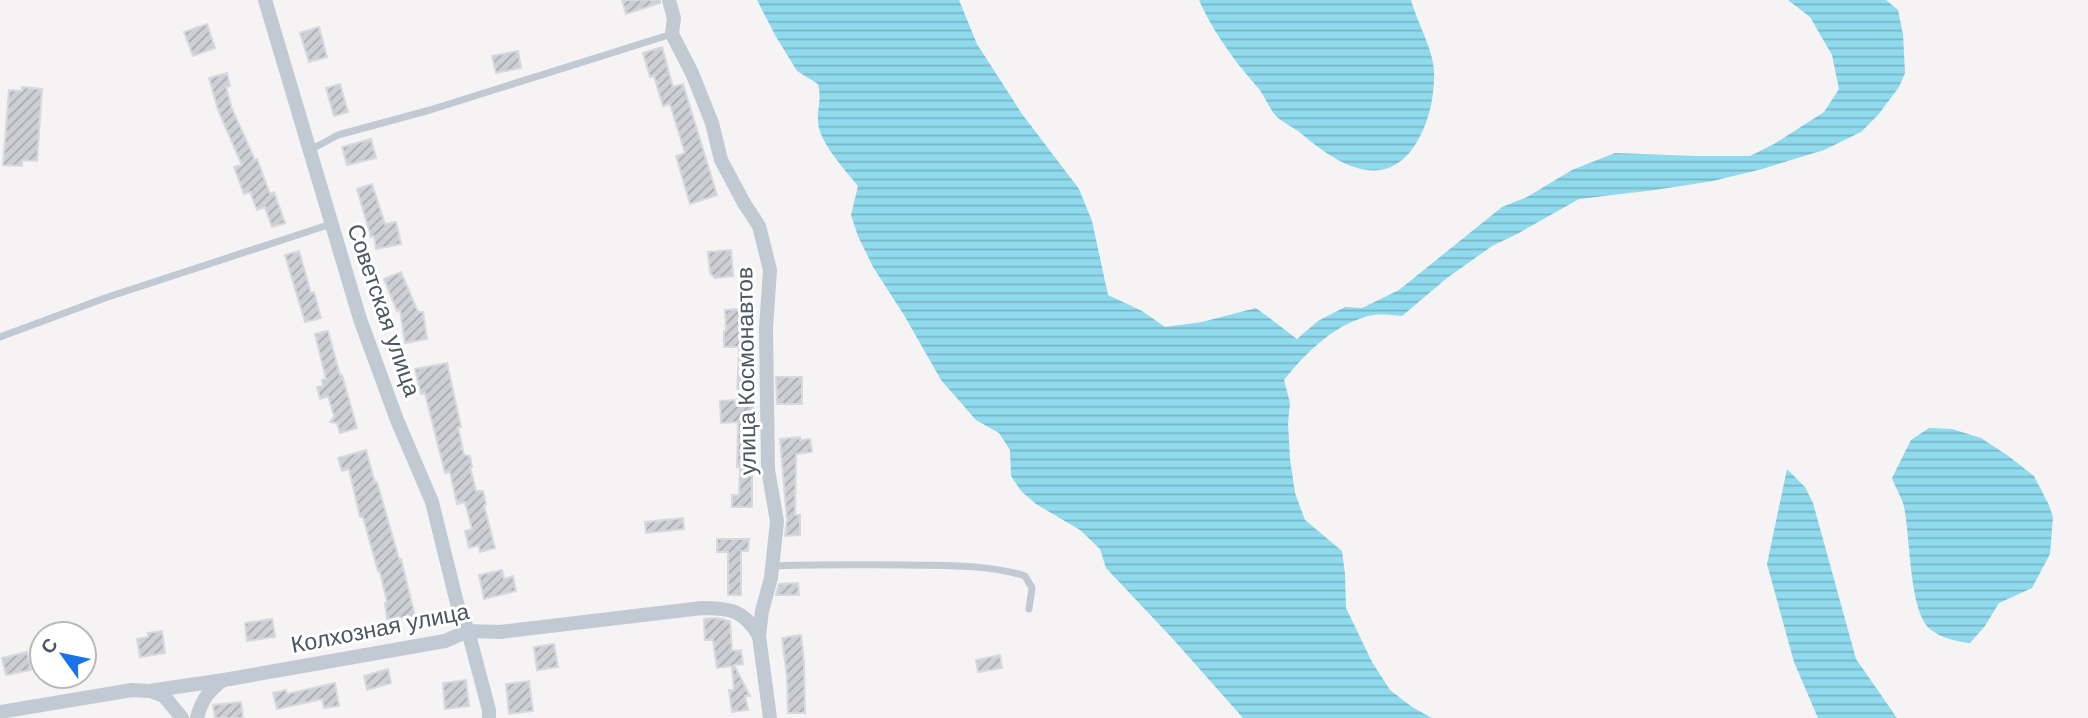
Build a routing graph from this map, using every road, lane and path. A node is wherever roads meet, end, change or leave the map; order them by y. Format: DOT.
graph roads {
  1 [pos="265,0"];
  2 [pos="669,0"];
  3 [pos="672,34"];
  4 [pos="309,151"];
  5 [pos="331,223"];
  6 [pos="0,337"];
  7 [pos="772,566"];
  8 [pos="1029,609"];
  9 [pos="468,632"];
  10 [pos="758,636"];
  11 [pos="224,680"];
  12 [pos="149,691"];
  13 [pos="0,712"];
  14 [pos="182,718"];
  15 [pos="197,718"];
  16 [pos="489,718"];
  17 [pos="770,718"];
  1 -- 4 [label="street, Советская улица"];
  2 -- 3 [label="street, улица Космонавтов"];
  3 -- 4 [label="lane"];
  3 -- 7 [label="street, улица Космонавтов"];
  4 -- 5 [label="street, Советская улица"];
  5 -- 6 [label="lane"];
  5 -- 9 [label="street, Советская улица"];
  7 -- 8 [label="lane"];
  7 -- 10 [label="street, улица Космонавтов"];
  9 -- 10 [label="street, Колхозная улица"];
  9 -- 11 [label="street, Колхозная улица"];
  9 -- 16 [label="street, Советская улица"];
  10 -- 17 [label="street, улица Космонавтов"];
  11 -- 12 [label="street, Колхозная улица"];
  11 -- 15 [label="street"];
  12 -- 13 [label="street, Колхозная улица"];
  12 -- 14 [label="street"];
}
